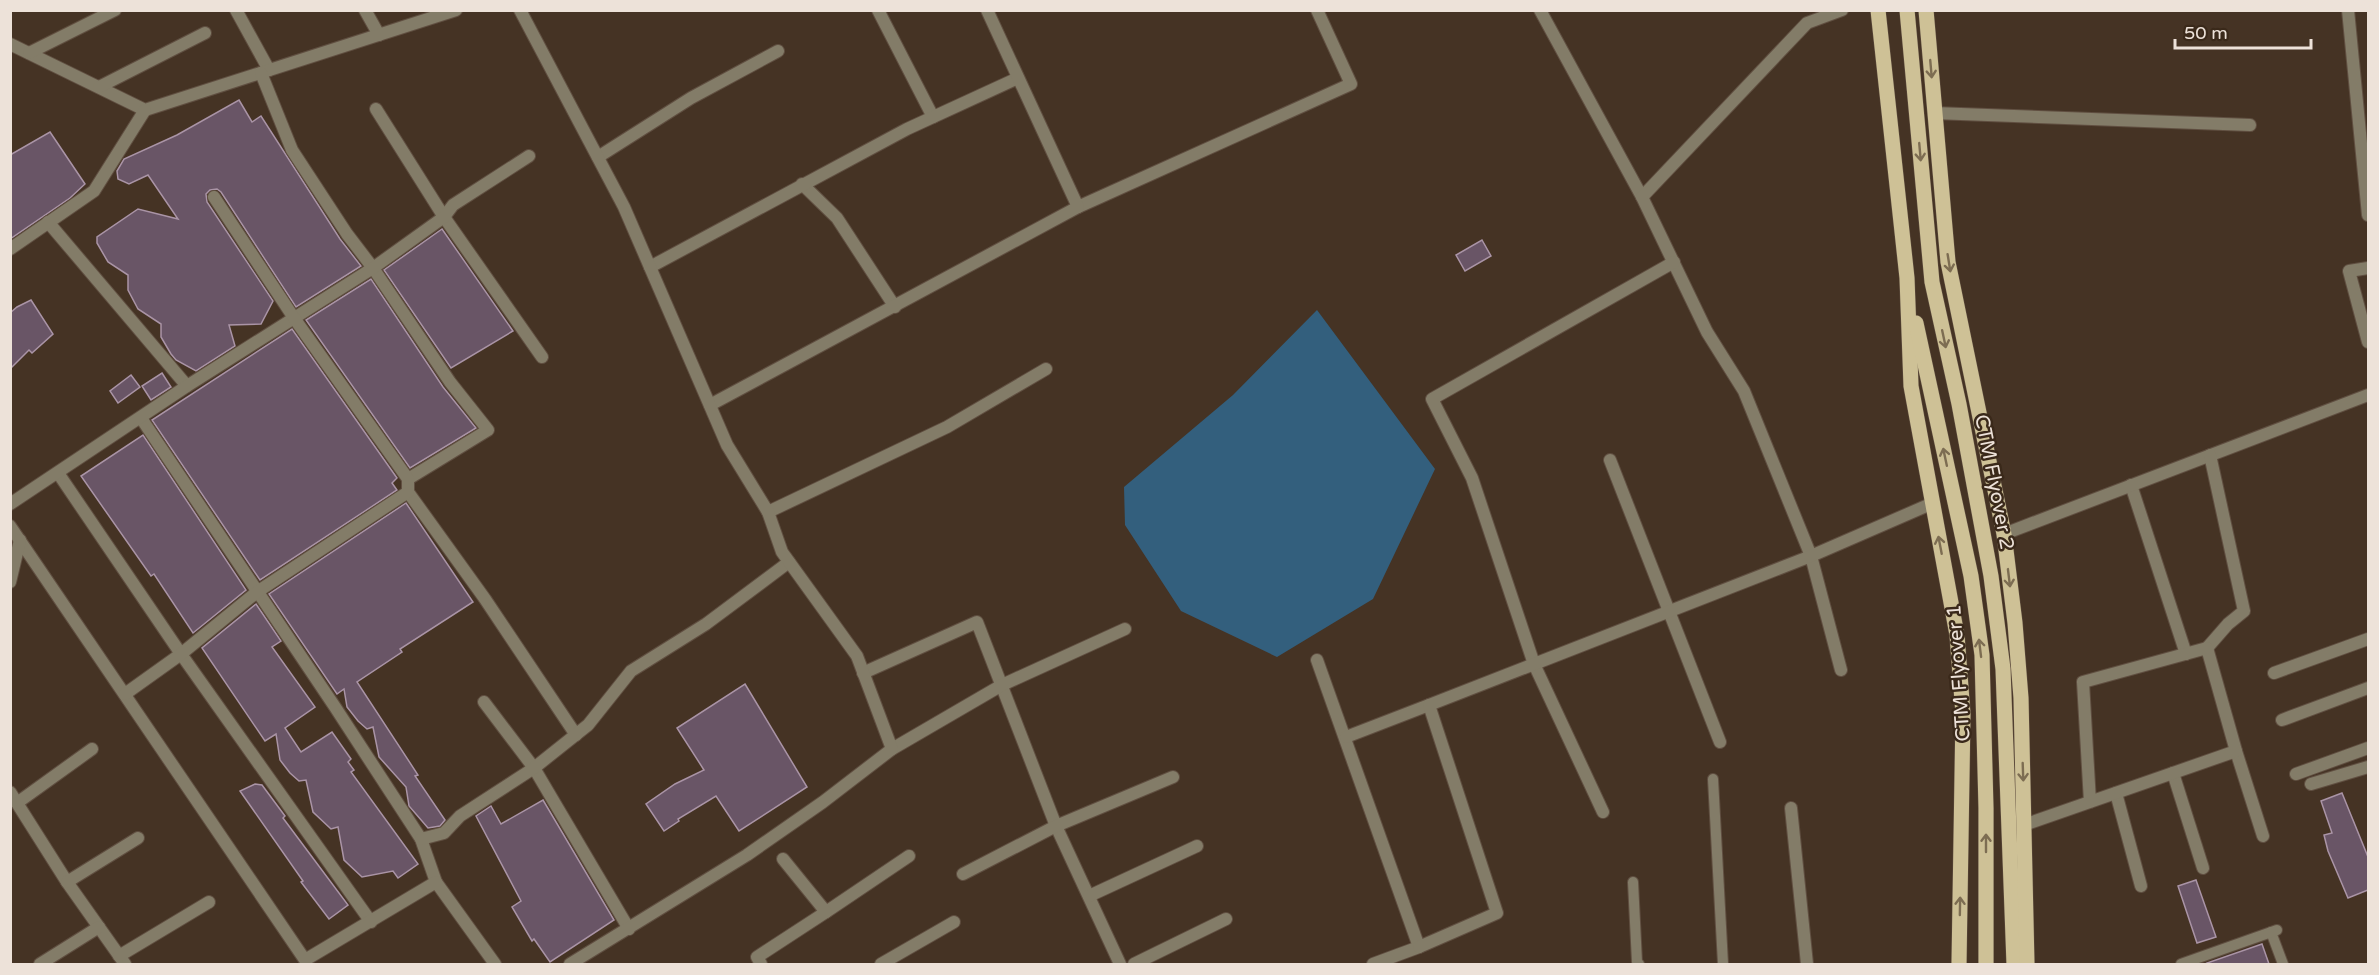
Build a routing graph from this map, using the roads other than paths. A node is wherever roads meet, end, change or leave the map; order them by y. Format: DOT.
graph roads {
  1 [pos="115,10"];
  2 [pos="236,10"];
  3 [pos="365,10"];
  4 [pos="456,10"];
  5 [pos="520,10"];
  6 [pos="878,10"];
  7 [pos="987,10"];
  8 [pos="1317,10"];
  9 [pos="1540,10"];
  10 [pos="1842,10"];
  11 [pos="1878,10"];
  12 [pos="1907,10"];
  13 [pos="1926,10"];
  14 [pos="2348,10"];
  15 [pos="205,33"];
  16 [pos="379,35"];
  17 [pos="10,44"];
  18 [pos="778,51"];
  19 [pos="28,53"];
  20 [pos="265,72"];
  21 [pos="1018,78"];
  22 [pos="99,87"];
  23 [pos="376,109"];
  24 [pos="145,110"];
  25 [pos="1934,113"];
  26 [pos="933,117"];
  27 [pos="2250,125"];
  28 [pos="530,156"];
  29 [pos="598,157"];
  30 [pos="802,184"];
  31 [pos="214,197"];
  32 [pos="1642,197"];
  33 [pos="1078,207"];
  34 [pos="2368,215"];
  35 [pos="444,218"];
  36 [pos="48,222"];
  37 [pos="10,249"];
  38 [pos="1674,262"];
  39 [pos="650,267"];
  40 [pos="373,268"];
  41 [pos="2368,268"];
  42 [pos="1907,278"];
  43 [pos="895,307"];
  44 [pos="294,318"];
  45 [pos="2368,342"];
  46 [pos="542,357"];
  47 [pos="1046,369"];
  48 [pos="187,386"];
  49 [pos="2368,395"];
  50 [pos="710,405"];
  51 [pos="141,418"];
  52 [pos="2210,455"];
  53 [pos="1610,460"];
  54 [pos="58,473"];
  55 [pos="408,479"];
  56 [pos="2131,485"];
  57 [pos="408,492"];
  58 [pos="1933,503"];
  59 [pos="10,504"];
  60 [pos="768,512"];
  61 [pos="10,526"];
  62 [pos="2004,534"];
  63 [pos="20,540"];
  64 [pos="1811,556"];
  65 [pos="789,562"];
  66 [pos="10,582"];
  67 [pos="257,592"];
  68 [pos="1669,611"];
  69 [pos="1125,629"];
  70 [pos="2368,639"];
  71 [pos="2206,648"];
  72 [pos="182,654"];
  73 [pos="2186,654"];
  74 [pos="1317,660"];
  75 [pos="1534,664"];
  76 [pos="1841,670"];
  77 [pos="863,673"];
  78 [pos="2274,673"];
  79 [pos="1002,685"];
  80 [pos="2368,688"];
  81 [pos="125,694"];
  82 [pos="484,702"];
  83 [pos="1429,705"];
  84 [pos="2282,720"];
  85 [pos="576,735"];
  86 [pos="1346,737"];
  87 [pos="1720,742"];
  88 [pos="2368,748"];
  89 [pos="92,749"];
  90 [pos="892,750"];
  91 [pos="2236,751"];
  92 [pos="2368,767"];
  93 [pos="534,768"];
  94 [pos="2173,773"];
  95 [pos="2296,774"];
  96 [pos="1173,777"];
  97 [pos="1713,779"];
  98 [pos="2311,784"];
  99 [pos="2116,793"];
  100 [pos="14,797"];
  101 [pos="2090,802"];
  102 [pos="1791,808"];
  103 [pos="1603,812"];
  104 [pos="2024,825"];
  105 [pos="1056,826"];
  106 [pos="2263,836"];
  107 [pos="138,838"];
  108 [pos="421,840"];
  109 [pos="1197,846"];
  110 [pos="909,856"];
  111 [pos="783,859"];
  112 [pos="2203,868"];
  113 [pos="963,874"];
  114 [pos="67,882"];
  115 [pos="436,882"];
  116 [pos="1633,882"];
  117 [pos="2140,886"];
  118 [pos="1089,897"];
  119 [pos="208,902"];
  120 [pos="826,912"];
  121 [pos="1226,919"];
  122 [pos="371,922"];
  123 [pos="954,922"];
  124 [pos="99,927"];
  125 [pos="629,929"];
  126 [pos="1419,947"];
  127 [pos="1405,959"];
  128 [pos="122,960"];
  129 [pos="300,962"];
  130 [pos="40,964"];
  131 [pos="495,964"];
  132 [pos="570,964"];
  133 [pos="761,964"];
  134 [pos="881,964"];
  135 [pos="1120,964"];
  136 [pos="1134,964"];
  137 [pos="1373,964"];
  138 [pos="1639,964"];
  139 [pos="1723,964"];
  140 [pos="1807,964"];
  141 [pos="1959,964"];
  142 [pos="1986,964"];
  143 [pos="2014,964"];
  144 [pos="2027,964"];
  145 [pos="2181,964"];
  146 [pos="2283,964"];
  1 -- 19 [label="street"];
  2 -- 20 [label="street"];
  3 -- 16 [label="street"];
  4 -- 16 [label="street"];
  5 -- 29 [label="street"];
  6 -- 26 [label="street"];
  7 -- 21 [label="street"];
  8 -- 33 [label="street"];
  9 -- 32 [label="street"];
  10 -- 32 [label="street"];
  11 -- 42 [label="main road"];
  12 -- 143 [label="main road, CTM Flyover 2, one-way"];
  13 -- 25 [label="main road, one-way"];
  14 -- 34 [label="street"];
  15 -- 22 [label="street"];
  16 -- 20 [label="street"];
  17 -- 19 [label="street"];
  18 -- 29 [label="street"];
  19 -- 22 [label="street"];
  20 -- 24 [label="street"];
  20 -- 40 [label="street"];
  21 -- 26 [label="street"];
  21 -- 33 [label="street"];
  22 -- 24 [label="street"];
  23 -- 35 [label="street"];
  24 -- 36 [label="street"];
  25 -- 27 [label="street"];
  25 -- 62 [label="main road, one-way"];
  26 -- 30 [label="street"];
  28 -- 35 [label="street"];
  29 -- 39 [label="street"];
  30 -- 39 [label="street"];
  30 -- 43 [label="street"];
  31 -- 44 [label="street"];
  32 -- 38 [label="street"];
  33 -- 43 [label="street"];
  35 -- 40 [label="street"];
  35 -- 46 [label="street"];
  36 -- 37 [label="street"];
  36 -- 48 [label="street"];
  38 -- 64 [label="street"];
  38 -- 75 [label="street"];
  39 -- 50 [label="street"];
  40 -- 44 [label="street"];
  40 -- 55 [label="street"];
  41 -- 45 [label="street"];
  42 -- 58 [label="main road"];
  142 -- 42 [label="main road, CTM Flyover 1, one-way"];
  43 -- 50 [label="street"];
  44 -- 48 [label="street"];
  44 -- 55 [label="street"];
  47 -- 60 [label="street"];
  48 -- 51 [label="street"];
  49 -- 52 [label="street"];
  50 -- 60 [label="street"];
  51 -- 54 [label="street"];
  51 -- 67 [label="street"];
  52 -- 56 [label="street"];
  52 -- 71 [label="street"];
  53 -- 68 [label="street"];
  54 -- 59 [label="street"];
  54 -- 72 [label="street"];
  55 -- 57 [label="street"];
  56 -- 62 [label="street"];
  56 -- 73 [label="street"];
  57 -- 67 [label="street"];
  57 -- 85 [label="street"];
  58 -- 64 [label="street"];
  141 -- 58 [label="main road, one-way"];
  60 -- 65 [label="street"];
  61 -- 63 [label="street"];
  62 -- 104 [label="main road, one-way"];
  63 -- 66 [label="street"];
  63 -- 81 [label="street"];
  64 -- 68 [label="street"];
  64 -- 76 [label="street"];
  65 -- 77 [label="street"];
  65 -- 85 [label="street"];
  67 -- 72 [label="street"];
  67 -- 108 [label="street"];
  68 -- 75 [label="street"];
  68 -- 87 [label="street"];
  69 -- 79 [label="street"];
  70 -- 78 [label="street"];
  71 -- 73 [label="street"];
  71 -- 91 [label="street"];
  72 -- 81 [label="street"];
  72 -- 122 [label="street"];
  73 -- 101 [label="street"];
  74 -- 86 [label="street"];
  75 -- 83 [label="street"];
  75 -- 103 [label="street"];
  77 -- 79 [label="street"];
  77 -- 90 [label="street"];
  79 -- 90 [label="street"];
  79 -- 105 [label="street"];
  80 -- 84 [label="street"];
  81 -- 129 [label="street"];
  82 -- 93 [label="street"];
  83 -- 86 [label="street"];
  83 -- 126 [label="street"];
  85 -- 93 [label="street"];
  86 -- 126 [label="street"];
  88 -- 95 [label="street"];
  89 -- 100 [label="street"];
  90 -- 125 [label="street"];
  91 -- 94 [label="street"];
  91 -- 106 [label="street"];
  92 -- 98 [label="street"];
  93 -- 108 [label="street"];
  93 -- 125 [label="street"];
  94 -- 99 [label="street"];
  94 -- 112 [label="street"];
  96 -- 105 [label="street"];
  97 -- 139 [label="lane"];
  99 -- 101 [label="street"];
  99 -- 117 [label="street"];
  100 -- 114 [label="street"];
  101 -- 104 [label="street"];
  102 -- 140 [label="street"];
  104 -- 144 [label="main road"];
  105 -- 113 [label="street"];
  105 -- 118 [label="street"];
  107 -- 114 [label="street"];
  108 -- 115 [label="street"];
  109 -- 118 [label="street"];
  110 -- 120 [label="street"];
  111 -- 120 [label="street"];
  114 -- 124 [label="street"];
  115 -- 122 [label="street"];
  115 -- 131 [label="street"];
  116 -- 138 [label="lane"];
  118 -- 135 [label="street"];
  119 -- 128 [label="street"];
  120 -- 133 [label="street"];
  121 -- 136 [label="street"];
  122 -- 129 [label="street"];
  123 -- 134 [label="street"];
  124 -- 128 [label="street"];
  124 -- 130 [label="street"];
  125 -- 132 [label="street"];
  126 -- 127 [label="street"];
  127 -- 137 [label="street"];
  145 -- 146 [label="lane"];
}
